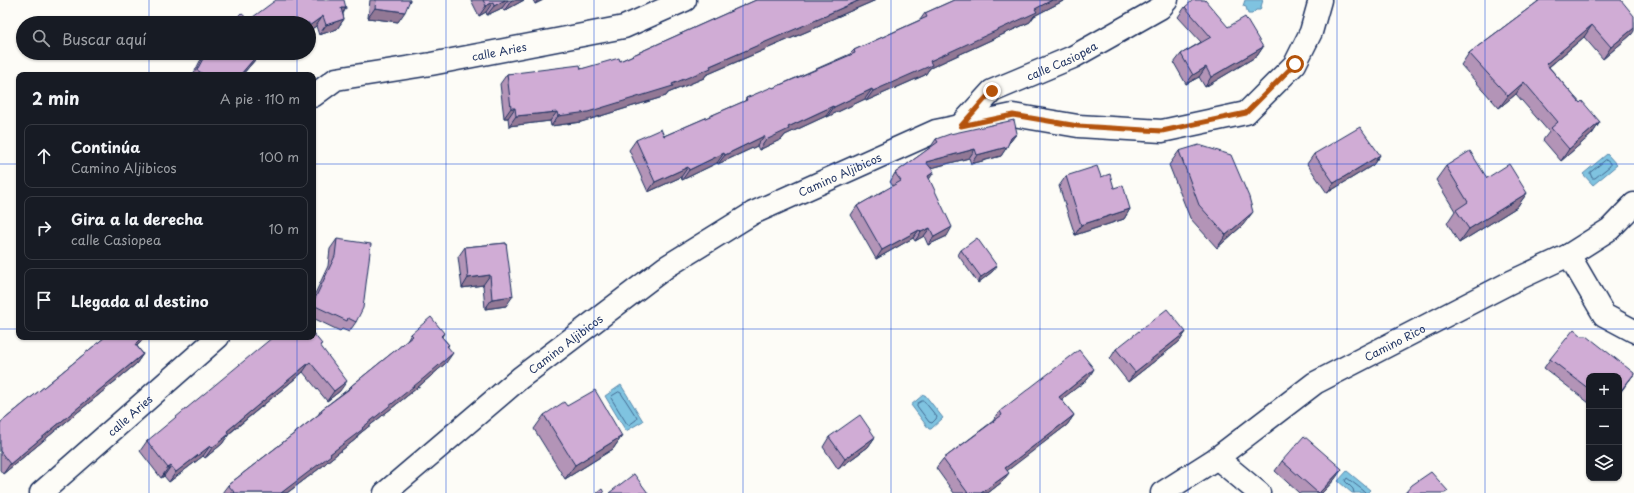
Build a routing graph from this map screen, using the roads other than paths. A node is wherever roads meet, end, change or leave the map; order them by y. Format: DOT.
graph roads {
  1 [pos="685,0"];
  2 [pos="1167,0"];
  3 [pos="1320,0"];
  4 [pos="316,94"];
  5 [pos="961,126"];
  6 [pos="1634,204"];
  7 [pos="1569,255"];
  8 [pos="1634,331"];
  9 [pos="215,340"];
  10 [pos="1217,458"];
  11 [pos="41,493"];
  12 [pos="385,493"];
  13 [pos="1162,493"];
  14 [pos="1259,493"];
  1 -- 4 [label="street, calle Aries"];
  2 -- 5 [label="street, calle Casiopea"];
  3 -- 5 [label="street, Camino Aljibicos"];
  5 -- 12 [label="street, Camino Aljibicos"];
  6 -- 7 [label="street, Camino Rico"];
  7 -- 8 [label="street"];
  7 -- 10 [label="street, Camino Rico"];
  9 -- 11 [label="street, calle Aries"];
  10 -- 13 [label="street, Camino Rico"];
  10 -- 14 [label="street"];
}
